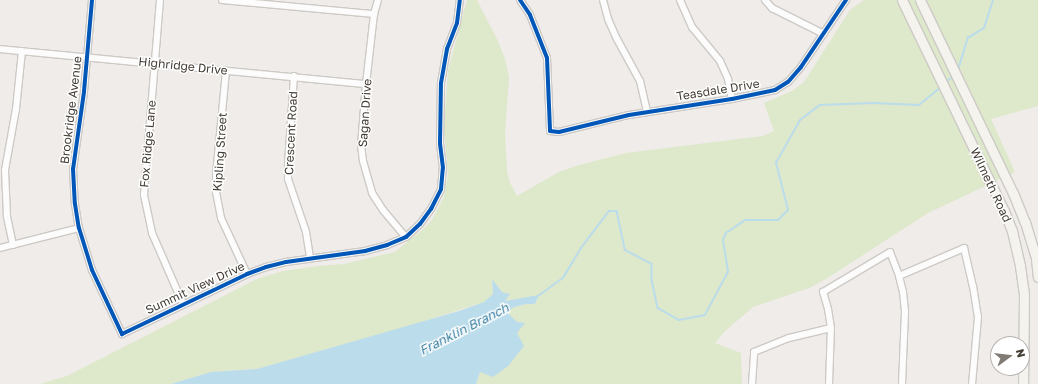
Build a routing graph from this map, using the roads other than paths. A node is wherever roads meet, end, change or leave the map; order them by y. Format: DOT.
graph roads {
  1 [pos="92,0"];
  2 [pos="160,0"];
  3 [pos="222,0"];
  4 [pos="228,0"];
  5 [pos="302,0"];
  6 [pos="378,0"];
  7 [pos="460,0"];
  8 [pos="520,0"];
  9 [pos="604,0"];
  10 [pos="680,0"];
  11 [pos="765,0"];
  12 [pos="846,0"];
  13 [pos="902,0"];
  14 [pos="921,3"];
  15 [pos="302,7"];
  16 [pos="374,14"];
  17 [pos="824,34"];
  18 [pos="0,49"];
  19 [pos="22,51"];
  20 [pos="87,57"];
  21 [pos="155,63"];
  22 [pos="226,71"];
  23 [pos="294,76"];
  24 [pos="366,84"];
  25 [pos="732,99"];
  26 [pos="647,112"];
  27 [pos="79,228"];
  28 [pos="406,237"];
  29 [pos="13,245"];
  30 [pos="0,248"];
  31 [pos="310,258"];
  32 [pos="248,274"];
  33 [pos="899,276"];
  34 [pos="1038,277"];
  35 [pos="183,304"];
  36 [pos="831,328"];
  37 [pos="122,334"];
  38 [pos="752,384"];
  39 [pos="829,384"];
  40 [pos="902,384"];
  41 [pos="972,384"];
  42 [pos="1022,384"];
  1 -- 20 [label="street, Brookridge Avenue"];
  2 -- 21 [label="street, Fox Ridge Lane"];
  3 -- 4 [label="street"];
  4 -- 15 [label="street"];
  5 -- 15 [label="street"];
  6 -- 16 [label="street, Sagan Drive"];
  7 -- 28 [label="street, Summit View Drive"];
  8 -- 26 [label="street, Teasdale Drive"];
  9 -- 26 [label="street"];
  10 -- 25 [label="street"];
  11 -- 17 [label="street"];
  12 -- 17 [label="street, Teasdale Drive"];
  13 -- 42 [label="street, Wilmeth Road"];
  14 -- 34 [label="street, Wilmeth Road"];
  15 -- 16 [label="street"];
  16 -- 24 [label="street, Sagan Drive"];
  17 -- 25 [label="street, Teasdale Drive"];
  18 -- 19 [label="street, Highridge Drive"];
  19 -- 20 [label="street, Highridge Drive"];
  19 -- 29 [label="street"];
  20 -- 21 [label="street, Highridge Drive"];
  20 -- 27 [label="street, Brookridge Avenue"];
  21 -- 22 [label="street, Highridge Drive"];
  21 -- 35 [label="street, Fox Ridge Lane"];
  22 -- 23 [label="street, Highridge Drive"];
  22 -- 32 [label="street, Kipling Street"];
  23 -- 24 [label="street, Highridge Drive"];
  23 -- 31 [label="street, Crescent Road"];
  24 -- 28 [label="street, Sagan Drive"];
  25 -- 26 [label="street, Teasdale Drive"];
  27 -- 29 [label="street"];
  27 -- 37 [label="street, Brookridge Avenue"];
  28 -- 31 [label="street, Summit View Drive"];
  29 -- 30 [label="street"];
  31 -- 32 [label="street, Summit View Drive"];
  32 -- 35 [label="street, Summit View Drive"];
  33 -- 36 [label="street"];
  33 -- 40 [label="street"];
  33 -- 41 [label="street"];
  35 -- 37 [label="street, Summit View Drive"];
  36 -- 38 [label="street"];
  36 -- 39 [label="street"];
}
